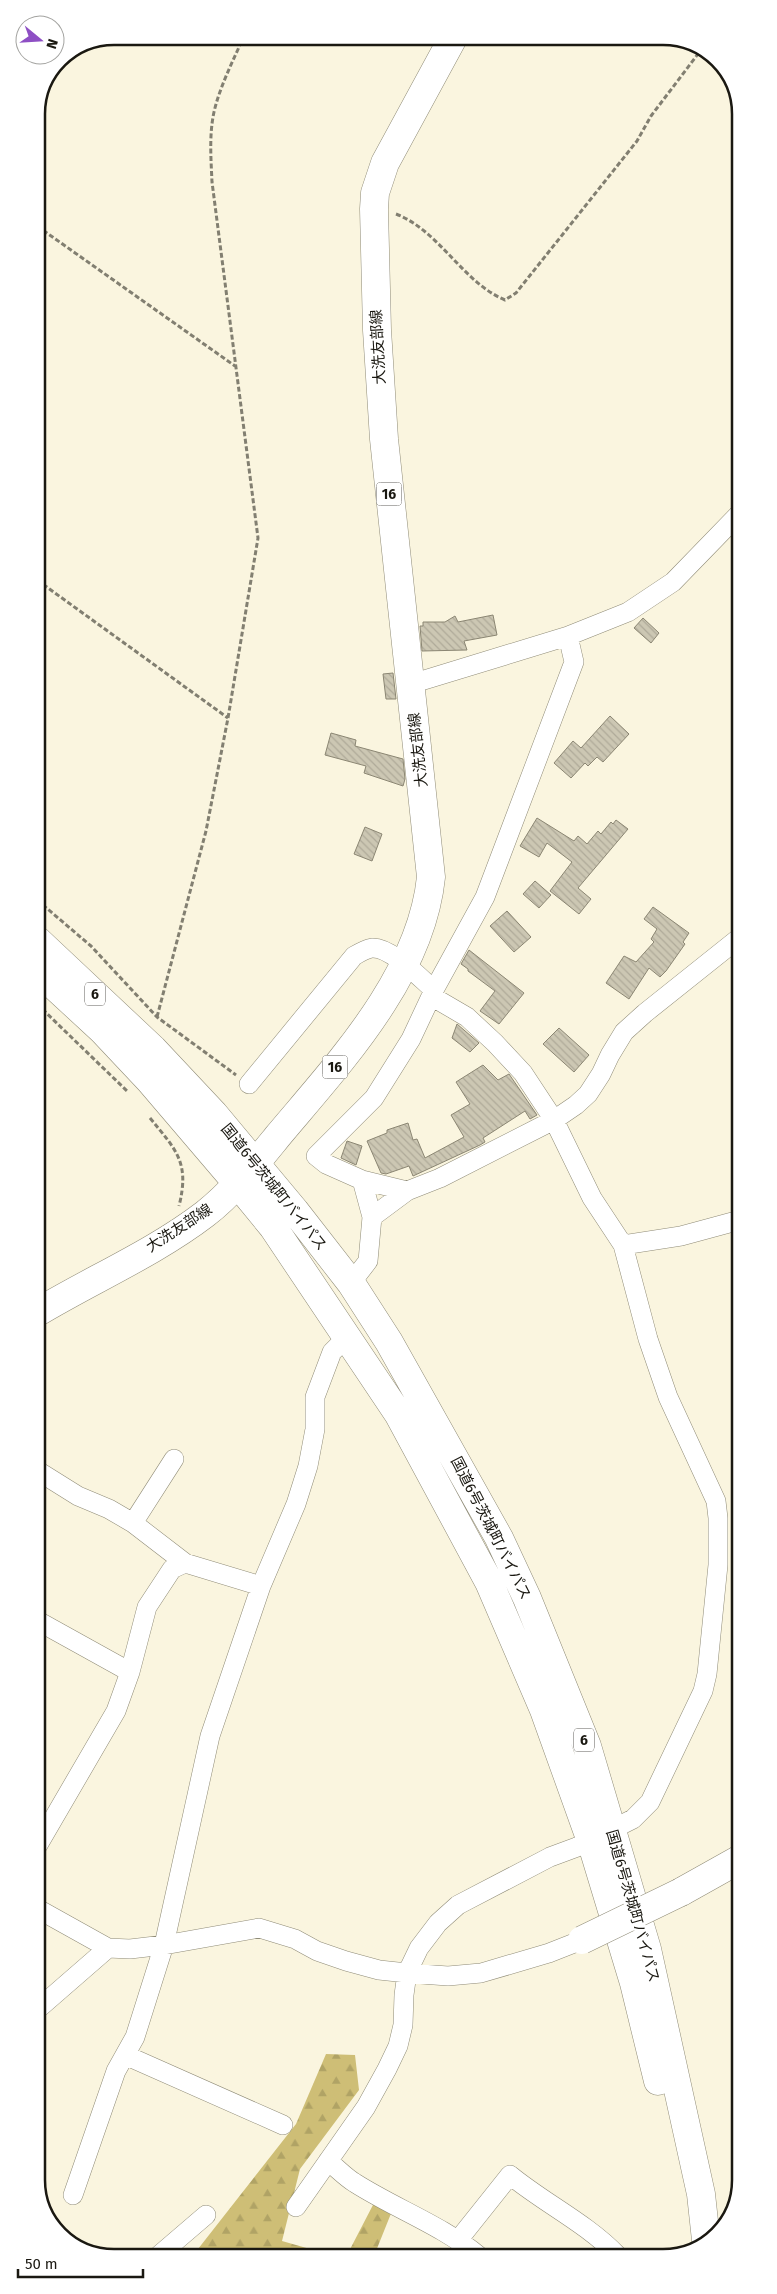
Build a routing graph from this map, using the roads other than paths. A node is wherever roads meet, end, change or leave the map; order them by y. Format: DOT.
graph roads {
  1 [pos="449,45"];
  2 [pos="732,521"];
  3 [pos="568,636"];
  4 [pos="411,684"];
  5 [pos="732,944"];
  6 [pos="45,948"];
  7 [pos="404,964"];
  8 [pos="45,977"];
  9 [pos="432,993"];
  10 [pos="249,1084"];
  11 [pos="554,1120"];
  12 [pos="257,1163"];
  13 [pos="362,1180"];
  14 [pos="237,1183"];
  15 [pos="408,1192"];
  16 [pos="372,1218"];
  17 [pos="732,1222"];
  18 [pos="623,1245"];
  19 [pos="351,1283"];
  20 [pos="45,1308"];
  21 [pos="347,1337"];
  22 [pos="174,1459"];
  23 [pos="45,1475"];
  24 [pos="133,1523"];
  25 [pos="185,1563"];
  26 [pos="261,1586"];
  27 [pos="45,1625"];
  28 [pos="130,1672"];
  29 [pos="45,1833"];
  30 [pos="601,1836"];
  31 [pos="732,1863"];
  32 [pos="45,1913"];
  33 [pos="582,1940"];
  34 [pos="164,1945"];
  35 [pos="108,1948"];
  36 [pos="407,1974"];
  37 [pos="45,2003"];
  38 [pos="125,2055"];
  39 [pos="283,2125"];
  40 [pos="328,2161"];
  41 [pos="72,2195"];
  42 [pos="296,2207"];
  43 [pos="206,2216"];
  44 [pos="705,2234"];
  45 [pos="698,2239"];
  46 [pos="459,2240"];
  47 [pos="167,2249"];
  48 [pos="470,2249"];
  49 [pos="608,2249"];
  1 -- 4 [label="main road, 大洗友部線 / 16"];
  2 -- 3 [label="street"];
  3 -- 4 [label="street"];
  3 -- 9 [label="street"];
  4 -- 7 [label="main road, 大洗友部線 / 16"];
  5 -- 11 [label="street"];
  6 -- 12 [label="main road, 国道6号茨城町バイパス / 6"];
  7 -- 9 [label="street"];
  7 -- 10 [label="street"];
  7 -- 12 [label="main road, 大洗友部線 / 16"];
  8 -- 14 [label="main road, 国道6号茨城町バイパス"];
  9 -- 11 [label="street"];
  9 -- 13 [label="street"];
  11 -- 15 [label="street"];
  11 -- 18 [label="street"];
  12 -- 14 [label="main road, 大洗友部線 / 16"];
  12 -- 19 [label="main road, 国道6号茨城町バイパス / 6"];
  13 -- 15 [label="street"];
  13 -- 16 [label="street"];
  14 -- 20 [label="main road, 大洗友部線 / 16"];
  14 -- 21 [label="main road, 国道6号茨城町バイパス"];
  15 -- 16 [label="street"];
  16 -- 19 [label="street"];
  17 -- 18 [label="street"];
  18 -- 30 [label="street"];
  19 -- 30 [label="main road, 国道6号茨城町バイパス / 6"];
  21 -- 26 [label="street"];
  21 -- 30 [label="main road, 国道6号茨城町バイパス"];
  22 -- 24 [label="street"];
  23 -- 24 [label="street"];
  24 -- 25 [label="street"];
  25 -- 26 [label="street"];
  25 -- 28 [label="street"];
  26 -- 34 [label="street"];
  27 -- 28 [label="street"];
  28 -- 29 [label="street"];
  30 -- 36 [label="street"];
  30 -- 44 [label="main road, 国道6号茨城町バイパス / 6"];
  30 -- 45 [label="main road, 国道6号茨城町バイパス"];
  31 -- 33 [label="main road, bridge"];
  32 -- 35 [label="street"];
  33 -- 36 [label="street"];
  34 -- 35 [label="street"];
  34 -- 36 [label="street"];
  34 -- 38 [label="street"];
  35 -- 37 [label="street"];
  36 -- 40 [label="street"];
  38 -- 39 [label="street"];
  38 -- 41 [label="street"];
  40 -- 42 [label="street"];
  40 -- 46 [label="street"];
  43 -- 47 [label="street"];
  46 -- 48 [label="street"];
  46 -- 49 [label="street"];
}
